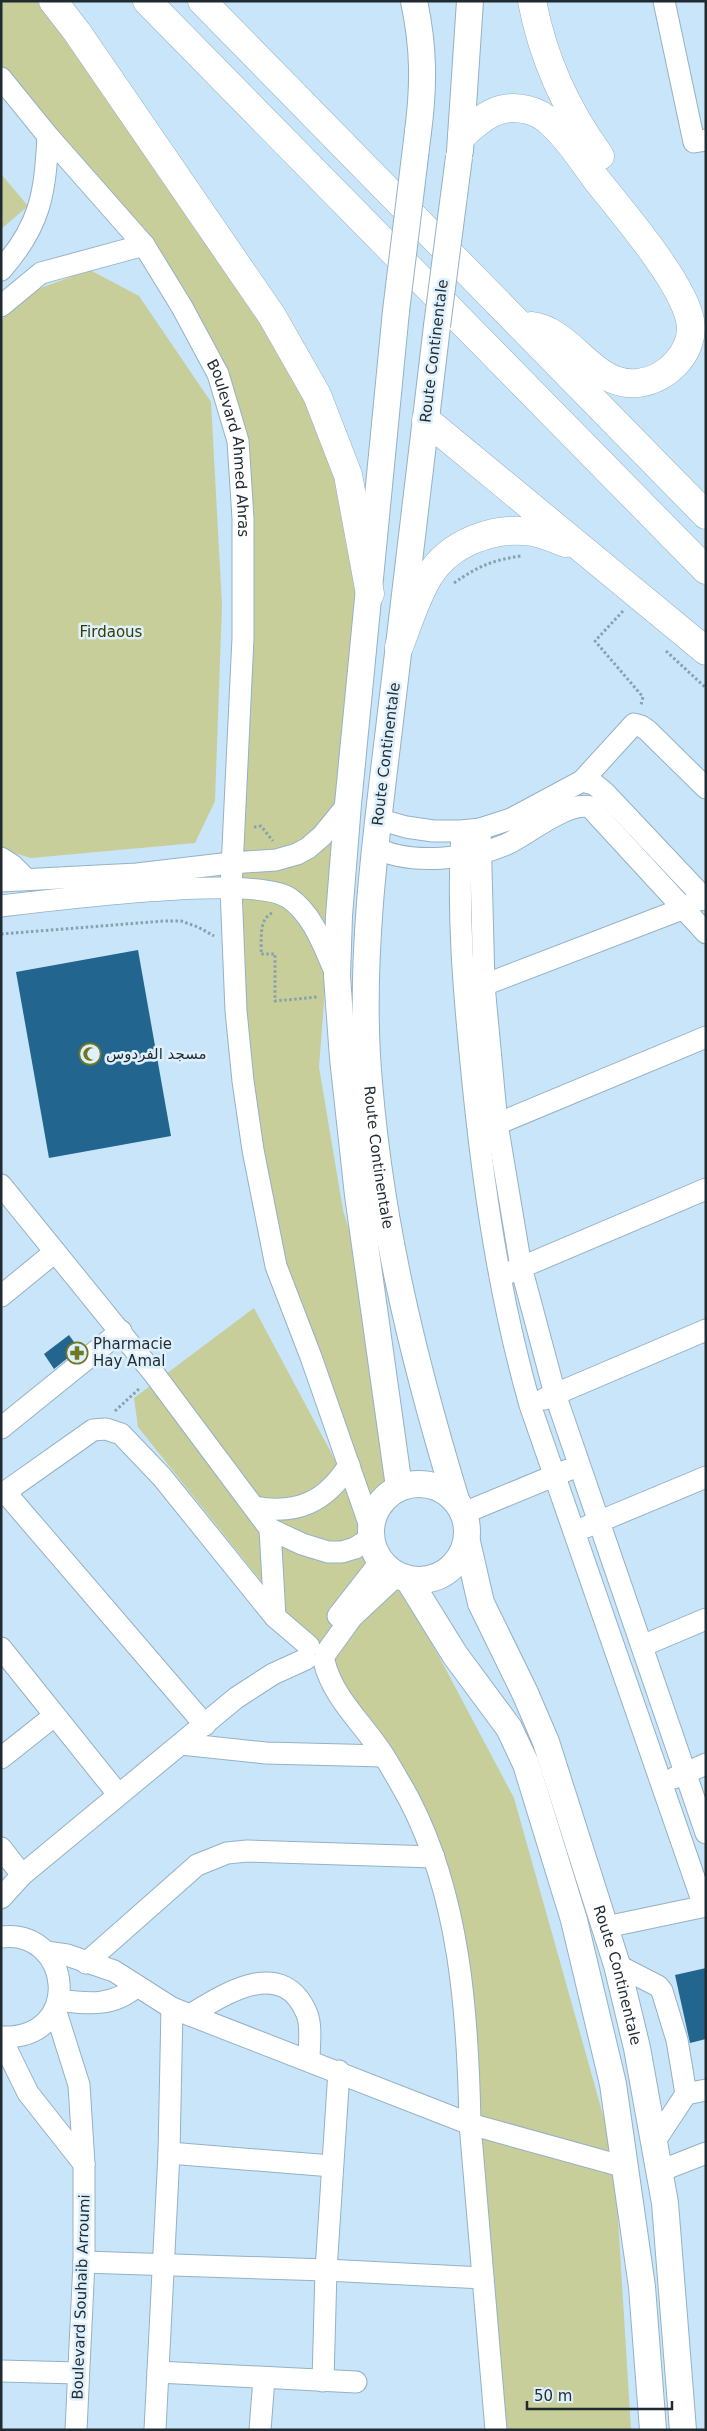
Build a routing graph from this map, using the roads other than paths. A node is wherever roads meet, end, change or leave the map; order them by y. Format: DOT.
graph roads {
  1 [pos="53,1"];
  2 [pos="147,1"];
  3 [pos="202,1"];
  4 [pos="216,1"];
  5 [pos="414,1"];
  6 [pos="470,1"];
  7 [pos="532,1"];
  8 [pos="664,1"];
  9 [pos="230,30"];
  10 [pos="1,78"];
  11 [pos="48,136"];
  12 [pos="706,140"];
  13 [pos="460,147"];
  14 [pos="144,245"];
  15 [pos="1,270"];
  16 [pos="706,303"];
  17 [pos="1,306"];
  18 [pos="519,324"];
  19 [pos="426,420"];
  20 [pos="706,515"];
  21 [pos="580,548"];
  22 [pos="706,570"];
  23 [pos="370,594"];
  24 [pos="398,646"];
  25 [pos="706,651"];
  26 [pos="582,781"];
  27 [pos="706,788"];
  28 [pos="348,804"];
  29 [pos="579,805"];
  30 [pos="378,819"];
  31 [pos="471,830"];
  32 [pos="375,847"];
  33 [pos="470,855"];
  34 [pos="1,858"];
  35 [pos="231,863"];
  36 [pos="26,879"];
  37 [pos="1,881"];
  38 [pos="231,889"];
  39 [pos="704,898"];
  40 [pos="1,906"];
  41 [pos="682,909"];
  42 [pos="706,933"];
  43 [pos="484,985"];
  44 [pos="338,986"];
  45 [pos="464,993"];
  46 [pos="706,1037"];
  47 [pos="488,1128"];
  48 [pos="1,1185"];
  49 [pos="706,1189"];
  50 [pos="55,1252"];
  51 [pos="521,1267"];
  52 [pos="499,1277"];
  53 [pos="1,1296"];
  54 [pos="706,1330"];
  55 [pos="121,1331"];
  56 [pos="555,1394"];
  57 [pos="530,1405"];
  58 [pos="1,1428"];
  59 [pos="349,1465"];
  60 [pos="580,1465"];
  61 [pos="555,1475"];
  62 [pos="706,1477"];
  63 [pos="399,1487"];
  64 [pos="3,1493"];
  65 [pos="460,1506"];
  66 [pos="254,1507"];
  67 [pos="599,1522"];
  68 [pos="270,1529"];
  69 [pos="574,1532"];
  70 [pos="467,1542"];
  71 [pos="386,1556"];
  72 [pos="275,1618"];
  73 [pos="706,1619"];
  74 [pos="642,1646"];
  75 [pos="1,1648"];
  76 [pos="317,1653"];
  77 [pos="54,1716"];
  78 [pos="205,1725"];
  79 [pos="181,1744"];
  80 [pos="384,1756"];
  81 [pos="1,1758"];
  82 [pos="706,1764"];
  83 [pos="685,1773"];
  84 [pos="661,1783"];
  85 [pos="118,1794"];
  86 [pos="706,1833"];
  87 [pos="1,1848"];
  88 [pos="434,1857"];
  89 [pos="22,1875"];
  90 [pos="1,1898"];
  91 [pos="705,1906"];
  92 [pos="606,1927"];
  93 [pos="1,1937"];
  94 [pos="46,1952"];
  95 [pos="86,1963"];
  96 [pos="617,1965"];
  97 [pos="137,1986"];
  98 [pos="57,2004"];
  99 [pos="181,2011"];
  100 [pos="1,2038"];
  101 [pos="309,2060"];
  102 [pos="338,2071"];
  103 [pos="696,2092"];
  104 [pos="470,2124"];
  105 [pos="655,2141"];
  106 [pos="169,2153"];
  107 [pos="706,2153"];
  108 [pos="84,2164"];
  109 [pos="332,2166"];
  110 [pos="625,2167"];
  111 [pos="660,2171"];
  112 [pos="84,2262"];
  113 [pos="162,2264"];
  114 [pos="326,2270"];
  115 [pos="483,2278"];
  116 [pos="1,2371"];
  117 [pos="158,2372"];
  118 [pos="78,2373"];
  119 [pos="264,2378"];
  120 [pos="323,2382"];
  121 [pos="356,2382"];
  122 [pos="76,2430"];
  123 [pos="155,2430"];
  124 [pos="260,2430"];
  125 [pos="496,2430"];
  126 [pos="654,2430"];
  127 [pos="683,2430"];
  1 -- 23 [label="highway"];
  2 -- 22 [label="highway"];
  3 -- 9 [label="highway"];
  4 -- 9 [label="highway"];
  5 -- 23 [label="main road, Route Continentale, bridge"];
  6 -- 13 [label="main road, Route Continentale"];
  7 -- 16 [label="highway"];
  8 -- 12 [label="street"];
  9 -- 18 [label="highway"];
  10 -- 11 [label="street, Boulevard Ahmed Ahras"];
  11 -- 14 [label="street, Boulevard Ahmed Ahras"];
  11 -- 15 [label="street"];
  13 -- 18 [label="highway"];
  13 -- 19 [label="main road, Route Continentale, bridge"];
  14 -- 17 [label="street"];
  14 -- 35 [label="street, Boulevard Ahmed Ahras"];
  18 -- 20 [label="highway"];
  19 -- 21 [label="highway"];
  19 -- 24 [label="main road, Route Continentale"];
  21 -- 24 [label="highway"];
  21 -- 25 [label="highway"];
  23 -- 28 [label="main road, Route Continentale"];
  24 -- 30 [label="main road, Route Continentale"];
  26 -- 27 [label="street"];
  26 -- 29 [label="street"];
  26 -- 31 [label="street"];
  26 -- 39 [label="street"];
  28 -- 35 [label="street"];
  28 -- 44 [label="main road, Route Continentale"];
  29 -- 33 [label="street"];
  29 -- 41 [label="street"];
  30 -- 31 [label="street"];
  30 -- 32 [label="main road, Route Continentale"];
  31 -- 33 [label="street"];
  32 -- 33 [label="street"];
  32 -- 65 [label="main road, Route Continentale"];
  33 -- 43 [label="street"];
  33 -- 45 [label="street"];
  34 -- 36 [label="street"];
  35 -- 36 [label="street"];
  35 -- 38 [label="street, Boulevard Ahmed Ahras"];
  36 -- 37 [label="street"];
  38 -- 40 [label="street"];
  38 -- 44 [label="street"];
  38 -- 59 [label="street, Boulevard Ahmed Ahras"];
  39 -- 41 [label="street"];
  41 -- 42 [label="street"];
  41 -- 43 [label="street"];
  43 -- 45 [label="street"];
  43 -- 47 [label="street"];
  44 -- 63 [label="main road, Route Continentale"];
  45 -- 47 [label="street"];
  46 -- 47 [label="street"];
  47 -- 51 [label="street"];
  47 -- 52 [label="street"];
  48 -- 50 [label="street"];
  49 -- 51 [label="street"];
  50 -- 53 [label="street"];
  50 -- 55 [label="street"];
  51 -- 52 [label="street"];
  51 -- 56 [label="street"];
  52 -- 57 [label="street"];
  54 -- 56 [label="street"];
  55 -- 58 [label="street"];
  55 -- 66 [label="street"];
  56 -- 57 [label="street"];
  56 -- 60 [label="street"];
  57 -- 61 [label="street"];
  59 -- 66 [label="street"];
  59 -- 71 [label="street, Boulevard Ahmed Ahras"];
  60 -- 61 [label="street"];
  60 -- 67 [label="street"];
  61 -- 65 [label="street"];
  61 -- 69 [label="street"];
  62 -- 67 [label="street"];
  63 -- 65 [label="main road"];
  63 -- 71 [label="main road"];
  64 -- 72 [label="street"];
  64 -- 78 [label="street"];
  65 -- 70 [label="main road"];
  66 -- 68 [label="street"];
  67 -- 69 [label="street"];
  67 -- 74 [label="street"];
  68 -- 71 [label="street"];
  68 -- 72 [label="street"];
  69 -- 84 [label="street"];
  70 -- 71 [label="main road"];
  70 -- 92 [label="main road, Route Continentale"];
  71 -- 76 [label="street"];
  71 -- 110 [label="main road, Route Continentale"];
  72 -- 76 [label="street"];
  73 -- 74 [label="street"];
  74 -- 83 [label="street"];
  75 -- 77 [label="street"];
  76 -- 78 [label="street"];
  76 -- 80 [label="street"];
  77 -- 81 [label="street"];
  77 -- 85 [label="street"];
  78 -- 79 [label="street"];
  79 -- 80 [label="street"];
  79 -- 85 [label="street"];
  80 -- 88 [label="street"];
  82 -- 83 [label="street"];
  83 -- 84 [label="street"];
  83 -- 86 [label="street"];
  84 -- 91 [label="street"];
  85 -- 89 [label="street"];
  87 -- 89 [label="street"];
  88 -- 95 [label="street"];
  88 -- 104 [label="street"];
  89 -- 90 [label="street"];
  91 -- 92 [label="street"];
  92 -- 96 [label="main road, Route Continentale"];
  93 -- 94 [label="street"];
  94 -- 95 [label="street"];
  94 -- 98 [label="street, Boulevard Souhaib Arroumi"];
  95 -- 97 [label="street"];
  96 -- 103 [label="street"];
  96 -- 105 [label="main road, Route Continentale"];
  97 -- 98 [label="street"];
  97 -- 99 [label="street"];
  98 -- 100 [label="street"];
  98 -- 108 [label="street, Boulevard Souhaib Arroumi"];
  99 -- 101 [label="street"];
  99 -- 101 [label="street"];
  99 -- 106 [label="street"];
  100 -- 108 [label="street"];
  101 -- 102 [label="street"];
  102 -- 104 [label="street"];
  102 -- 109 [label="street"];
  103 -- 105 [label="street"];
  104 -- 110 [label="street"];
  104 -- 115 [label="street"];
  105 -- 111 [label="main road, Route Continentale"];
  106 -- 109 [label="street"];
  106 -- 113 [label="street"];
  107 -- 111 [label="street"];
  108 -- 112 [label="street, Boulevard Souhaib Arroumi"];
  109 -- 114 [label="street"];
  110 -- 126 [label="main road, Route Continentale"];
  111 -- 127 [label="main road, Route Continentale"];
  112 -- 113 [label="street"];
  112 -- 118 [label="street, Boulevard Souhaib Arroumi"];
  113 -- 114 [label="street"];
  113 -- 117 [label="street"];
  114 -- 115 [label="street"];
  114 -- 120 [label="street"];
  115 -- 125 [label="street"];
  116 -- 118 [label="street"];
  117 -- 119 [label="street"];
  117 -- 123 [label="street"];
  118 -- 122 [label="street, Boulevard Souhaib Arroumi"];
  119 -- 120 [label="street"];
  119 -- 124 [label="street"];
  120 -- 121 [label="street"];
}
